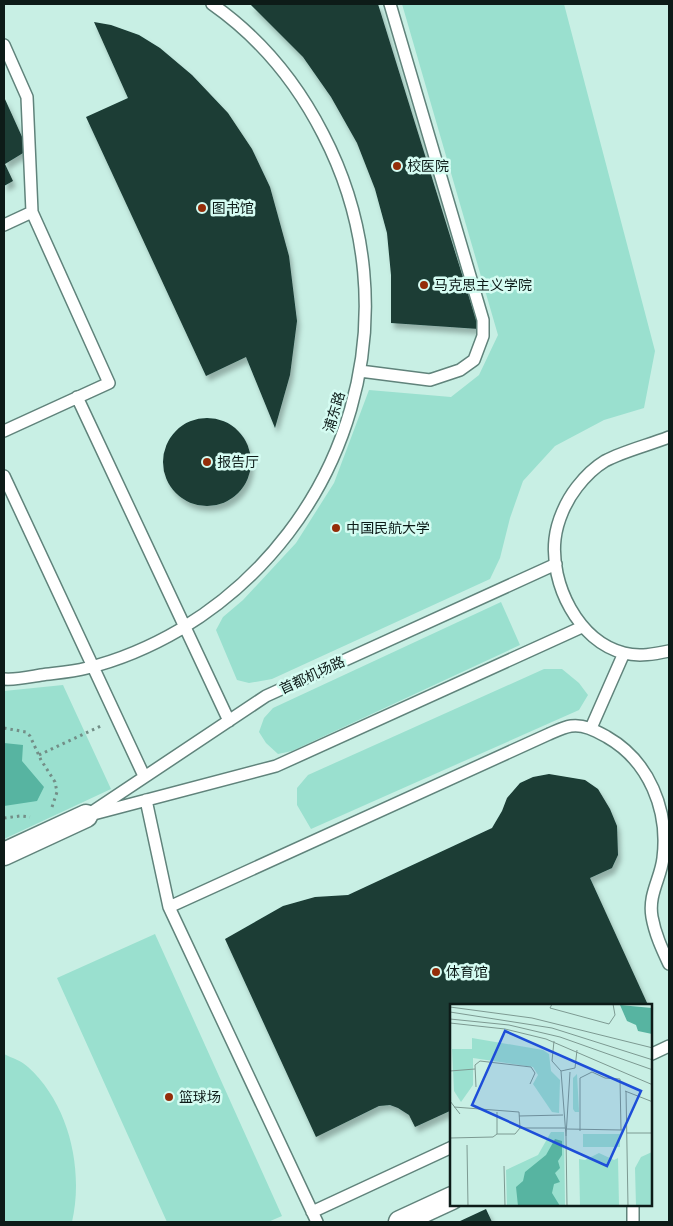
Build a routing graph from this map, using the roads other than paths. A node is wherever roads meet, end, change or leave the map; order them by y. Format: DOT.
graph roads {
  1 [pos="212,4"];
  2 [pos="390,4"];
  3 [pos="4,45"];
  4 [pos="32,212"];
  5 [pos="4,225"];
  6 [pos="360,371"];
  7 [pos="77,397"];
  8 [pos="4,431"];
  9 [pos="669,438"];
  10 [pos="4,476"];
  11 [pos="556,564"];
  12 [pos="185,627"];
  13 [pos="582,628"];
  14 [pos="669,651"];
  15 [pos="624,653"];
  16 [pos="92,666"];
  17 [pos="4,679"];
  18 [pos="229,721"];
  19 [pos="592,728"];
  20 [pos="144,776"];
  21 [pos="146,800"];
  22 [pos="86,816"];
  23 [pos="4,854"];
  24 [pos="169,907"];
  25 [pos="669,964"];
  26 [pos="669,1046"];
  27 [pos="653,1054"];
  28 [pos="450,1148"];
  29 [pos="450,1199"];
  30 [pos="633,1206"];
  31 [pos="315,1217"];
  32 [pos="400,1222"];
  33 [pos="632,1222"];
  1 -- 6 [label="lane, 浦东路"];
  2 -- 6 [label="lane"];
  3 -- 4 [label="lane"];
  4 -- 5 [label="lane"];
  4 -- 7 [label="lane"];
  6 -- 12 [label="lane, 浦东路"];
  7 -- 8 [label="lane"];
  7 -- 12 [label="lane"];
  9 -- 11 [label="lane"];
  10 -- 16 [label="lane"];
  11 -- 13 [label="lane"];
  11 -- 18 [label="lane, 首都机场路"];
  12 -- 16 [label="lane, 浦东路"];
  12 -- 18 [label="lane"];
  13 -- 15 [label="lane"];
  13 -- 21 [label="lane, 首都机场路"];
  14 -- 15 [label="lane"];
  15 -- 19 [label="lane"];
  16 -- 17 [label="lane, 浦东路"];
  16 -- 20 [label="lane"];
  18 -- 20 [label="lane, 首都机场路"];
  19 -- 24 [label="lane"];
  19 -- 25 [label="lane"];
  20 -- 22 [label="lane, 首都机场路"];
  21 -- 22 [label="lane, 首都机场路"];
  21 -- 24 [label="lane"];
  22 -- 23 [label="street, 首都机场路"];
  24 -- 31 [label="lane"];
  26 -- 27 [label="lane"];
  28 -- 31 [label="lane"];
  29 -- 32 [label="street"];
  30 -- 33 [label="lane"];
}
